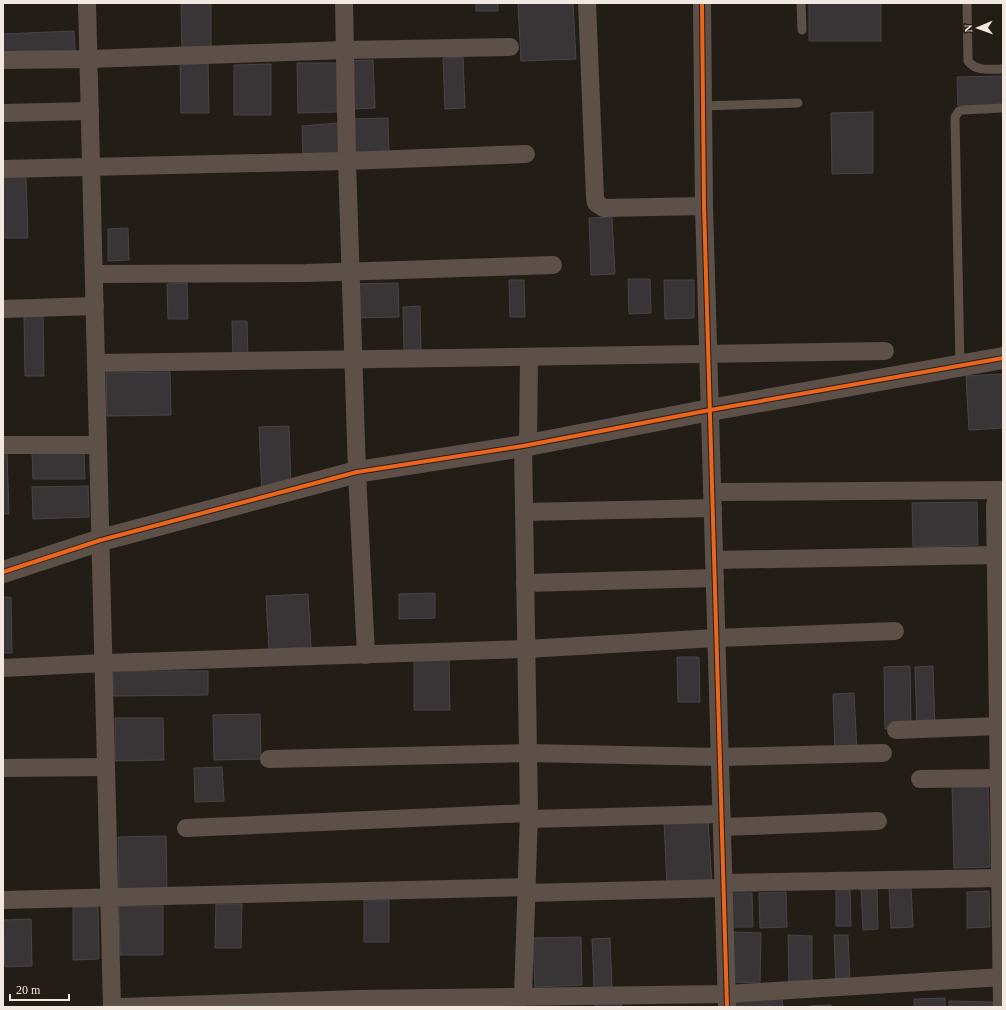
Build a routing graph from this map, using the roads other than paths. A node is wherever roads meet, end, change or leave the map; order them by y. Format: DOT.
graph roads {
  1 [pos="88,3"];
  2 [pos="344,3"];
  3 [pos="587,3"];
  4 [pos="702,3"];
  5 [pos="801,3"];
  6 [pos="967,3"];
  7 [pos="802,30"];
  8 [pos="510,47"];
  9 [pos="345,50"];
  10 [pos="89,59"];
  11 [pos="3,60"];
  12 [pos="1003,69"];
  13 [pos="798,103"];
  14 [pos="703,106"];
  15 [pos="1003,108"];
  16 [pos="90,111"];
  17 [pos="3,113"];
  18 [pos="526,154"];
  19 [pos="347,161"];
  20 [pos="91,168"];
  21 [pos="3,169"];
  22 [pos="704,206"];
  23 [pos="553,265"];
  24 [pos="351,272"];
  25 [pos="94,274"];
  26 [pos="95,306"];
  27 [pos="3,309"];
  28 [pos="885,351"];
  29 [pos="708,355"];
  30 [pos="529,357"];
  31 [pos="353,358"];
  32 [pos="1003,358"];
  33 [pos="96,363"];
  34 [pos="960,366"];
  35 [pos="710,410"];
  36 [pos="3,445"];
  37 [pos="98,445"];
  38 [pos="526,446"];
  39 [pos="357,472"];
  40 [pos="1003,490"];
  41 [pos="712,500"];
  42 [pos="524,512"];
  43 [pos="100,540"];
  44 [pos="996,555"];
  45 [pos="714,560"];
  46 [pos="3,572"];
  47 [pos="715,578"];
  48 [pos="525,583"];
  49 [pos="895,632"];
  50 [pos="716,638"];
  51 [pos="526,649"];
  52 [pos="366,655"];
  53 [pos="104,663"];
  54 [pos="3,668"];
  55 [pos="1000,721"];
  56 [pos="896,730"];
  57 [pos="528,753"];
  58 [pos="883,753"];
  59 [pos="719,757"];
  60 [pos="269,759"];
  61 [pos="106,767"];
  62 [pos="3,768"];
  63 [pos="920,779"];
  64 [pos="1000,782"];
  65 [pos="529,816"];
  66 [pos="722,820"];
  67 [pos="878,820"];
  68 [pos="186,828"];
  69 [pos="1001,845"];
  70 [pos="1000,878"];
  71 [pos="724,885"];
  72 [pos="527,890"];
  73 [pos="109,898"];
  74 [pos="3,900"];
  75 [pos="1002,918"];
  76 [pos="1002,977"];
  77 [pos="534,1000"];
  78 [pos="727,1000"];
  79 [pos="358,1003"];
  80 [pos="112,1007"];
  81 [pos="121,1007"];
  82 [pos="1002,1007"];
  1 -- 10 [label="street"];
  2 -- 9 [label="street"];
  3 -- 22 [label="street"];
  4 -- 14 [label="street"];
  5 -- 7 [label="lane"];
  6 -- 12 [label="lane"];
  8 -- 9 [label="street"];
  9 -- 10 [label="street"];
  9 -- 19 [label="street"];
  10 -- 11 [label="street"];
  10 -- 16 [label="street"];
  13 -- 14 [label="lane"];
  14 -- 22 [label="street"];
  15 -- 34 [label="lane"];
  16 -- 17 [label="street"];
  16 -- 20 [label="street"];
  18 -- 19 [label="street"];
  19 -- 20 [label="street"];
  19 -- 24 [label="street"];
  20 -- 21 [label="street"];
  20 -- 25 [label="street"];
  22 -- 29 [label="street"];
  23 -- 24 [label="street"];
  24 -- 25 [label="street"];
  24 -- 31 [label="street"];
  25 -- 26 [label="street"];
  26 -- 27 [label="street"];
  26 -- 33 [label="street"];
  28 -- 29 [label="street"];
  29 -- 30 [label="street"];
  29 -- 35 [label="street"];
  30 -- 31 [label="street"];
  30 -- 38 [label="street"];
  31 -- 33 [label="street"];
  31 -- 39 [label="street"];
  32 -- 34 [label="street"];
  33 -- 37 [label="street"];
  34 -- 35 [label="street"];
  35 -- 38 [label="street"];
  35 -- 41 [label="street"];
  36 -- 37 [label="street"];
  37 -- 43 [label="street"];
  38 -- 39 [label="street"];
  38 -- 42 [label="street"];
  39 -- 43 [label="street"];
  39 -- 52 [label="street"];
  40 -- 41 [label="street"];
  40 -- 44 [label="street"];
  41 -- 42 [label="street"];
  41 -- 45 [label="street"];
  42 -- 48 [label="street"];
  43 -- 46 [label="street"];
  43 -- 53 [label="street"];
  44 -- 45 [label="street"];
  44 -- 55 [label="street"];
  45 -- 47 [label="street"];
  47 -- 48 [label="street"];
  47 -- 50 [label="street"];
  48 -- 51 [label="street"];
  49 -- 50 [label="street"];
  50 -- 51 [label="street"];
  50 -- 59 [label="street"];
  51 -- 52 [label="street"];
  51 -- 57 [label="street"];
  52 -- 53 [label="street"];
  53 -- 54 [label="street"];
  53 -- 61 [label="street"];
  55 -- 56 [label="street"];
  55 -- 64 [label="street"];
  57 -- 59 [label="street"];
  57 -- 60 [label="street"];
  57 -- 65 [label="street"];
  58 -- 59 [label="street"];
  59 -- 66 [label="street"];
  61 -- 62 [label="street"];
  61 -- 73 [label="street"];
  63 -- 64 [label="street"];
  64 -- 69 [label="street"];
  65 -- 66 [label="street"];
  65 -- 68 [label="street"];
  65 -- 72 [label="street"];
  66 -- 67 [label="street"];
  66 -- 71 [label="street"];
  69 -- 70 [label="street"];
  70 -- 71 [label="street"];
  70 -- 75 [label="street"];
  71 -- 72 [label="street"];
  71 -- 78 [label="street"];
  72 -- 73 [label="street"];
  72 -- 77 [label="street"];
  73 -- 74 [label="street"];
  73 -- 80 [label="street"];
  75 -- 76 [label="street"];
  76 -- 78 [label="street"];
  76 -- 82 [label="street"];
  77 -- 78 [label="street"];
  77 -- 79 [label="street"];
  79 -- 81 [label="street"];
}
